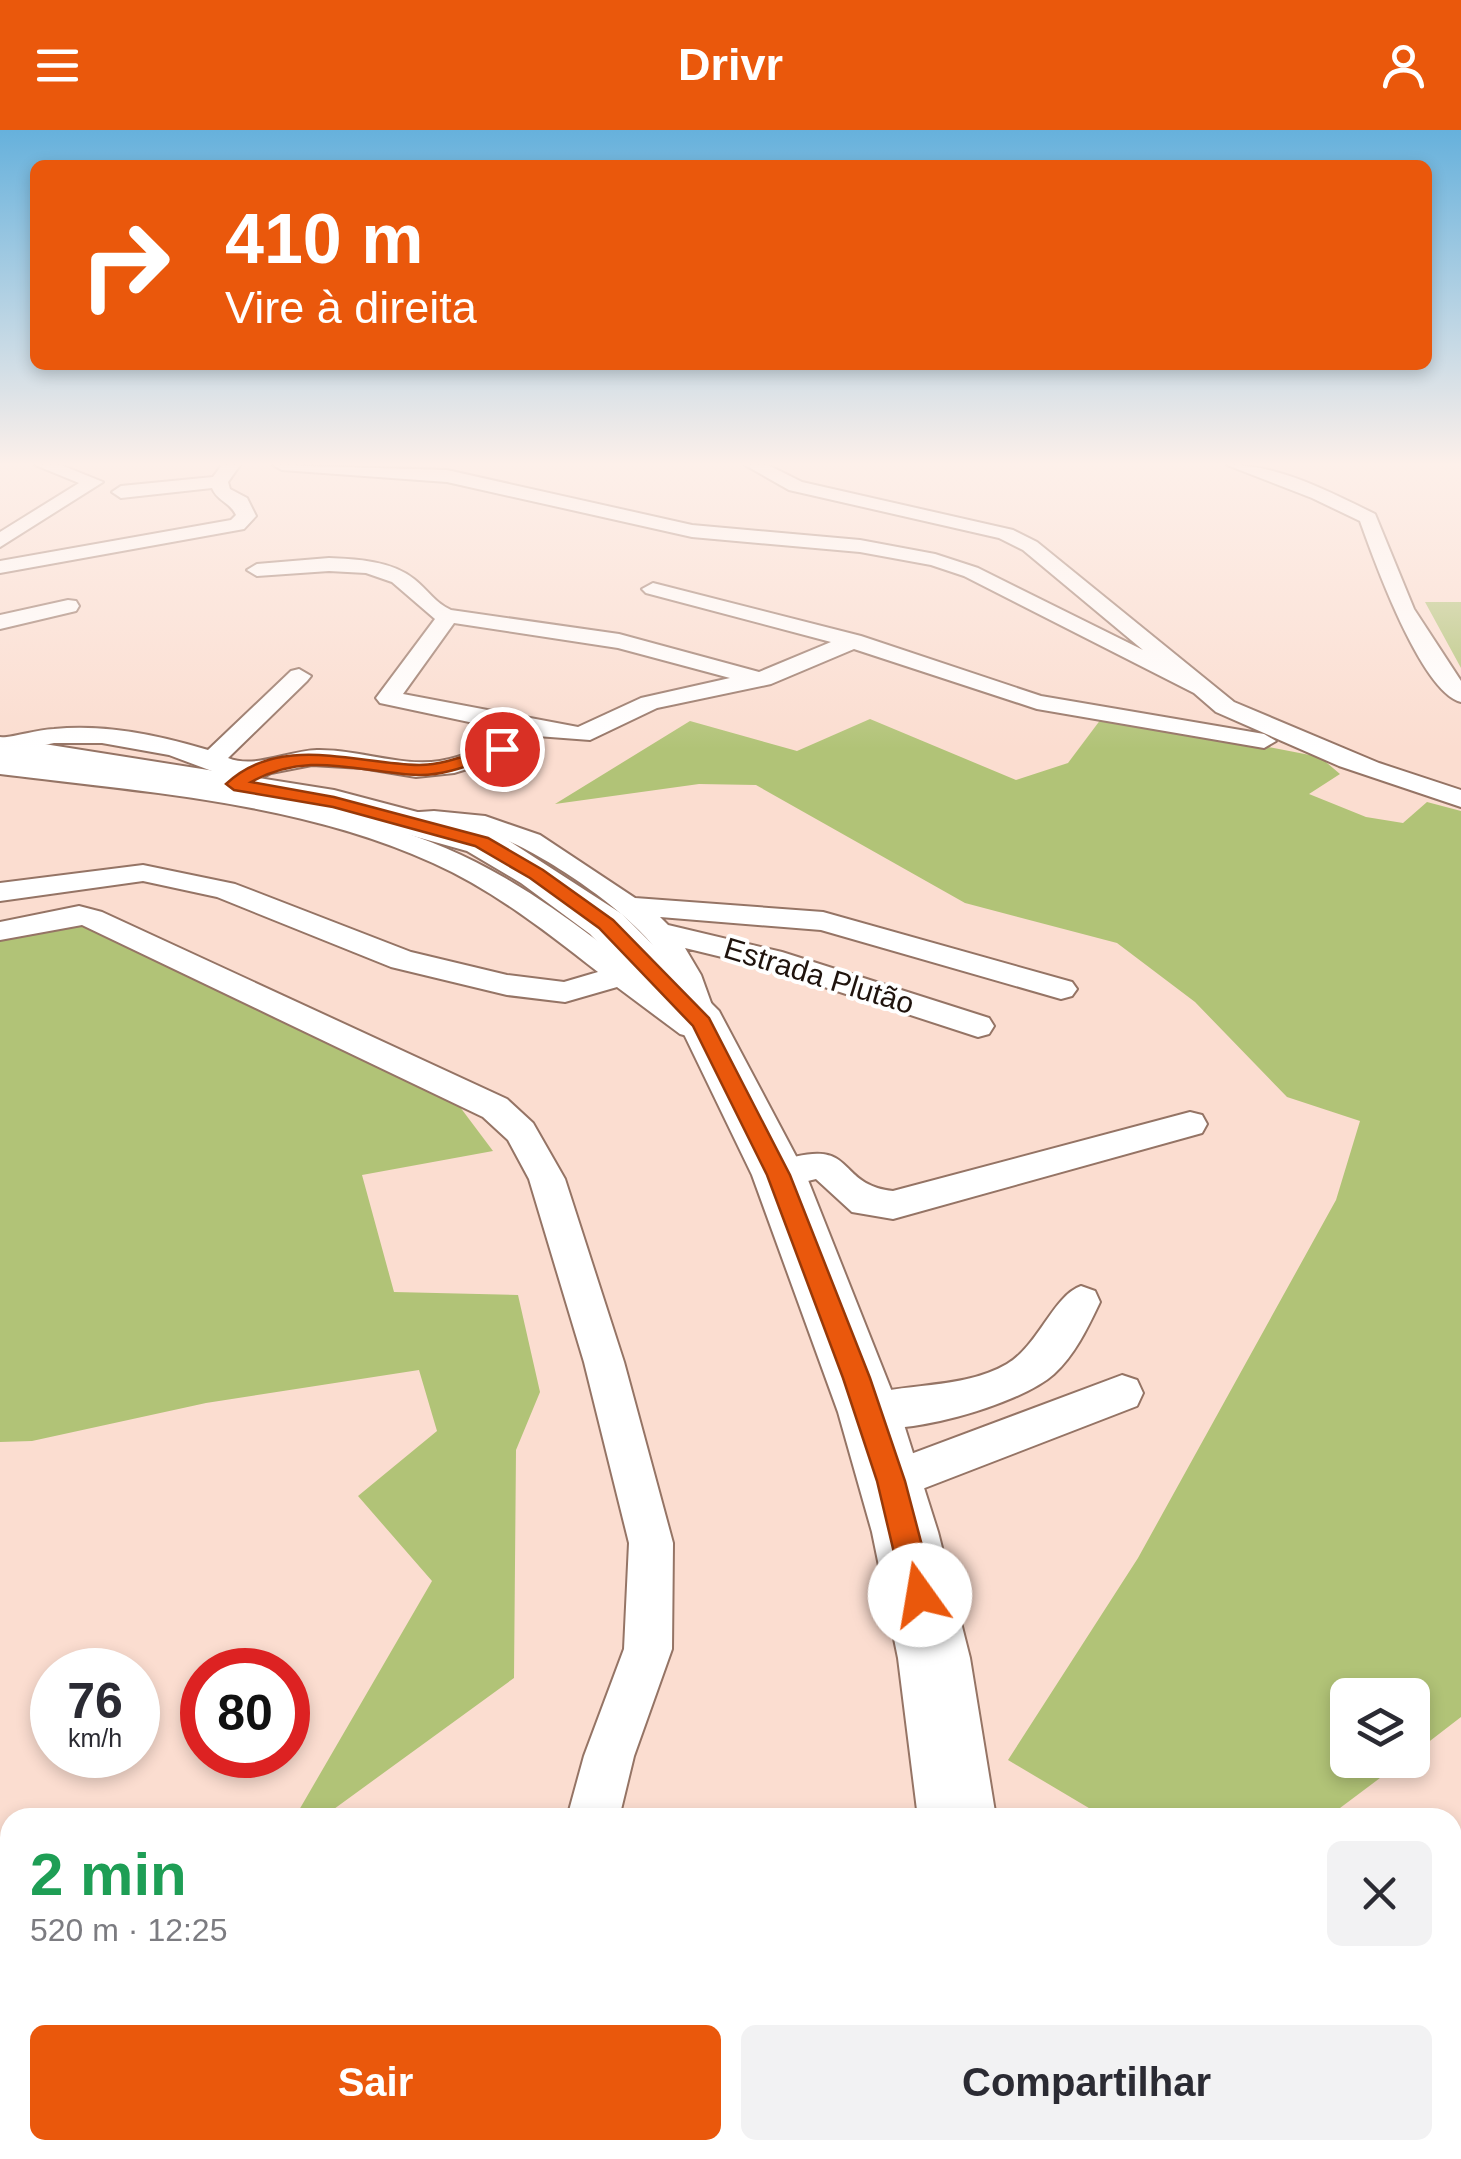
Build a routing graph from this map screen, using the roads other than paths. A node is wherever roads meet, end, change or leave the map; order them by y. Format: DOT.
graph roads {
  1 [pos="42,560"];
  2 [pos="934,560"];
  3 [pos="1046,560"];
  4 [pos="1384,560"];
  5 [pos="0,567"];
  6 [pos="256,570"];
  7 [pos="653,589"];
  8 [pos="68,606"];
  9 [pos="448,616"];
  10 [pos="0,622"];
  11 [pos="853,641"];
  12 [pos="299,676"];
  13 [pos="763,679"];
  14 [pos="1197,686"];
  15 [pos="1461,695"];
  16 [pos="532,728"];
  17 [pos="3,762"];
  18 [pos="1368,766"];
  19 [pos="231,773"];
  20 [pos="1461,798"];
  21 [pos="506,858"];
  22 [pos="0,892"];
  23 [pos="626,906"];
  24 [pos="0,931"];
  25 [pos="658,932"];
  26 [pos="619,976"];
  27 [pos="1061,989"];
  28 [pos="978,1026"];
  29 [pos="708,1032"];
  30 [pos="1190,1124"];
  31 [pos="779,1175"];
  32 [pos="1080,1302"];
  33 [pos="1122,1392"];
  34 [pos="869,1412"];
  35 [pos="891,1481"];
  36 [pos="596,1808"];
  37 [pos="955,1808"];
  1 -- 5 [label="street"];
  2 -- 14 [label="street"];
  3 -- 14 [label="street"];
  4 -- 15 [label="street"];
  6 -- 9 [label="street"];
  7 -- 11 [label="street"];
  8 -- 10 [label="street"];
  9 -- 13 [label="street"];
  9 -- 16 [label="street"];
  11 -- 13 [label="street"];
  11 -- 18 [label="street"];
  12 -- 19 [label="street"];
  13 -- 16 [label="street"];
  14 -- 18 [label="street"];
  16 -- 19 [label="street"];
  17 -- 19 [label="highway"];
  17 -- 21 [label="street"];
  18 -- 20 [label="street"];
  19 -- 21 [label="highway"];
  21 -- 23 [label="street"];
  21 -- 26 [label="street"];
  21 -- 29 [label="highway"];
  22 -- 26 [label="street"];
  23 -- 25 [label="street"];
  23 -- 27 [label="street"];
  24 -- 36 [label="street"];
  25 -- 28 [label="street, Estrada Plutão"];
  25 -- 29 [label="street"];
  26 -- 29 [label="street"];
  29 -- 31 [label="highway"];
  30 -- 31 [label="street"];
  31 -- 34 [label="highway"];
  32 -- 34 [label="street"];
  33 -- 35 [label="street"];
  34 -- 35 [label="highway"];
  35 -- 37 [label="highway"];
}
